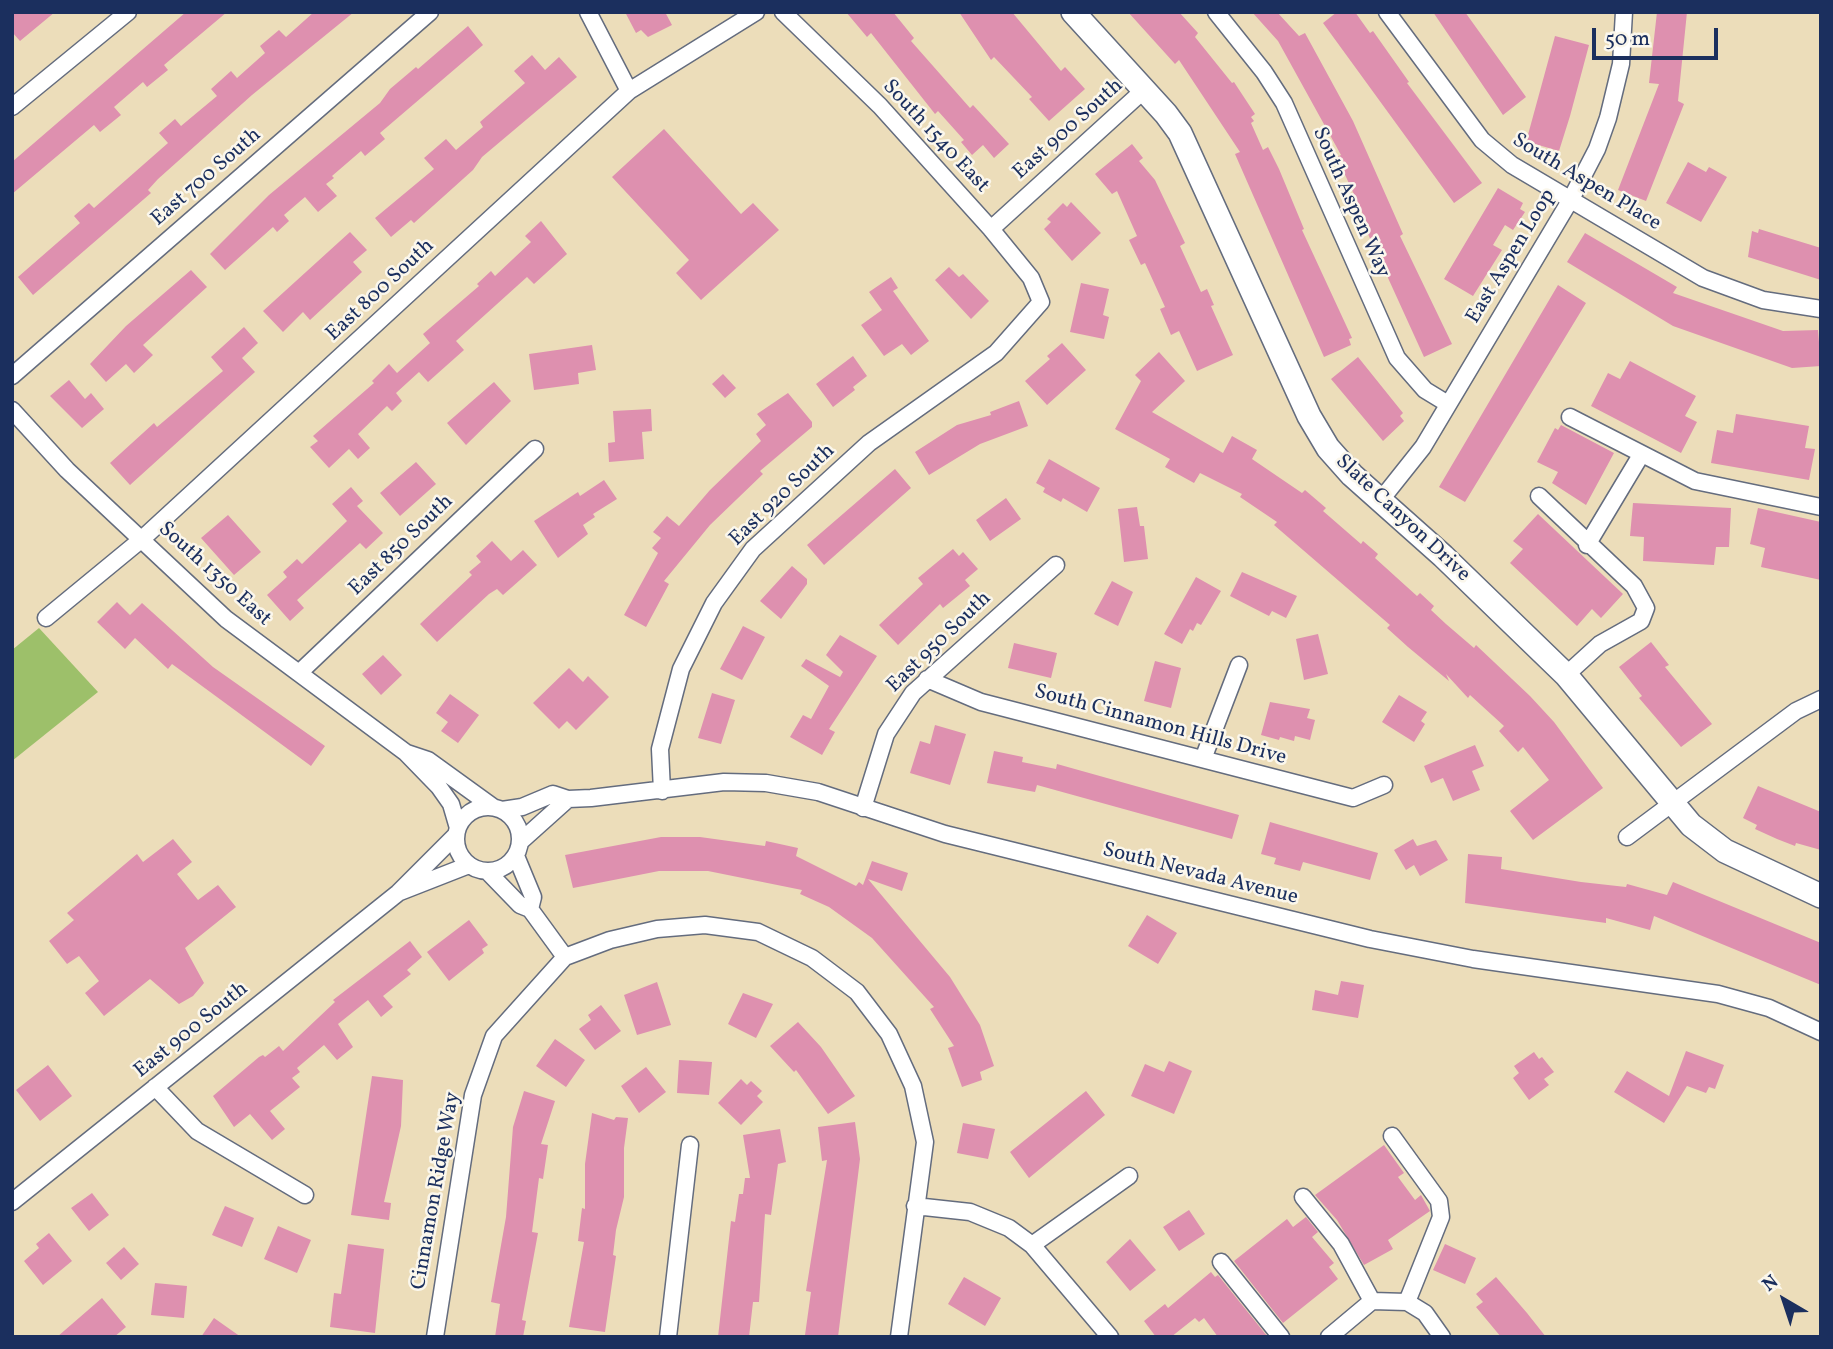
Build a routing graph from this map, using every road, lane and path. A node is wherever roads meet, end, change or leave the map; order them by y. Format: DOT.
graph roads {
  1 [pos="128,12"];
  2 [pos="430,12"];
  3 [pos="588,12"];
  4 [pos="756,12"];
  5 [pos="783,12"];
  6 [pos="1073,12"];
  7 [pos="1216,12"];
  8 [pos="1387,12"];
  9 [pos="1624,12"];
  10 [pos="1144,90"];
  11 [pos="629,91"];
  12 [pos="12,107"];
  13 [pos="1572,199"];
  14 [pos="991,229"];
  15 [pos="1041,302"];
  16 [pos="1821,309"];
  17 [pos="12,376"];
  18 [pos="1448,404"];
  19 [pos="12,410"];
  20 [pos="1570,417"];
  21 [pos="535,450"];
  22 [pos="1641,455"];
  23 [pos="1539,496"];
  24 [pos="1380,500"];
  25 [pos="1821,507"];
  26 [pos="142,539"];
  27 [pos="1587,545"];
  28 [pos="1056,565"];
  29 [pos="46,618"];
  30 [pos="1239,665"];
  31 [pos="299,673"];
  32 [pos="1566,675"];
  33 [pos="927,679"];
  34 [pos="1821,699"];
  35 [pos="405,752"];
  36 [pos="1203,759"];
  37 [pos="1384,785"];
  38 [pos="662,791"];
  39 [pos="568,799"];
  40 [pos="1671,804"];
  41 [pos="863,808"];
  42 [pos="497,809"];
  43 [pos="457,831"];
  44 [pos="1627,837"];
  45 [pos="518,849"];
  46 [pos="469,865"];
  47 [pos="487,871"];
  48 [pos="398,893"];
  49 [pos="1821,896"];
  50 [pos="530,909"];
  51 [pos="565,957"];
  52 [pos="1821,1032"];
  53 [pos="155,1087"];
  54 [pos="1392,1136"];
  55 [pos="690,1145"];
  56 [pos="1129,1176"];
  57 [pos="305,1195"];
  58 [pos="1303,1197"];
  59 [pos="12,1202"];
  60 [pos="915,1206"];
  61 [pos="1032,1245"];
  62 [pos="1221,1262"];
  63 [pos="1372,1301"];
  64 [pos="1407,1302"];
  65 [pos="1330,1336"];
  66 [pos="435,1337"];
  67 [pos="668,1337"];
  68 [pos="899,1337"];
  69 [pos="1110,1337"];
  70 [pos="1281,1337"];
  71 [pos="1441,1337"];
  1 -- 12 [label="street"];
  2 -- 17 [label="street, East 700 South"];
  3 -- 11 [label="street"];
  4 -- 11 [label="street, East 800 South"];
  5 -- 14 [label="street, South 1540 East"];
  6 -- 10 [label="street, Slate Canyon Drive"];
  7 -- 18 [label="street, South Aspen Way"];
  8 -- 13 [label="street, South Aspen Place"];
  9 -- 13 [label="street, East Aspen Loop"];
  10 -- 14 [label="street, East 900 South"];
  10 -- 24 [label="street, Slate Canyon Drive"];
  11 -- 26 [label="street, East 800 South"];
  13 -- 16 [label="street, South Aspen Place"];
  13 -- 18 [label="street, East Aspen Loop"];
  14 -- 15 [label="street, South 1540 East"];
  15 -- 38 [label="street, East 920 South"];
  18 -- 24 [label="street, East Aspen Loop"];
  19 -- 26 [label="street, South 1350 East"];
  20 -- 22 [label="street"];
  21 -- 31 [label="street, East 850 South"];
  22 -- 25 [label="street"];
  22 -- 27 [label="street"];
  23 -- 27 [label="street"];
  24 -- 32 [label="street, Slate Canyon Drive"];
  26 -- 29 [label="street, East 800 South"];
  26 -- 31 [label="street, South 1350 East"];
  27 -- 32 [label="street"];
  28 -- 33 [label="street, East 950 South"];
  30 -- 36 [label="street"];
  31 -- 35 [label="street, South 1350 East"];
  32 -- 40 [label="street, Slate Canyon Drive"];
  33 -- 36 [label="street, South Cinnamon Hills Drive"];
  33 -- 41 [label="street, East 950 South"];
  34 -- 40 [label="street"];
  35 -- 42 [label="street, South 1350 East"];
  35 -- 43 [label="street, South 1350 East"];
  36 -- 37 [label="street, South Cinnamon Hills Drive"];
  38 -- 39 [label="street, South Nevada Avenue"];
  38 -- 41 [label="street, South Nevada Avenue"];
  39 -- 42 [label="street, South Nevada Avenue"];
  39 -- 45 [label="street"];
  40 -- 44 [label="street"];
  40 -- 49 [label="street, Slate Canyon Drive"];
  41 -- 52 [label="street, South Nevada Avenue"];
  42 -- 43 [label="street"];
  42 -- 45 [label="street"];
  43 -- 46 [label="street"];
  43 -- 48 [label="street, East 900 South"];
  45 -- 47 [label="street"];
  45 -- 50 [label="street"];
  46 -- 47 [label="street"];
  46 -- 48 [label="street, East 900 South"];
  47 -- 50 [label="street"];
  48 -- 53 [label="street, East 900 South"];
  50 -- 51 [label="street"];
  51 -- 60 [label="street"];
  51 -- 66 [label="street, Cinnamon Ridge Way"];
  53 -- 57 [label="street"];
  53 -- 59 [label="street, East 900 South"];
  54 -- 64 [label="street"];
  55 -- 67 [label="street"];
  56 -- 61 [label="street"];
  58 -- 63 [label="street"];
  60 -- 61 [label="street"];
  60 -- 68 [label="street"];
  61 -- 69 [label="street"];
  62 -- 70 [label="street"];
  63 -- 64 [label="street"];
  63 -- 65 [label="street"];
  64 -- 71 [label="street"];
}
